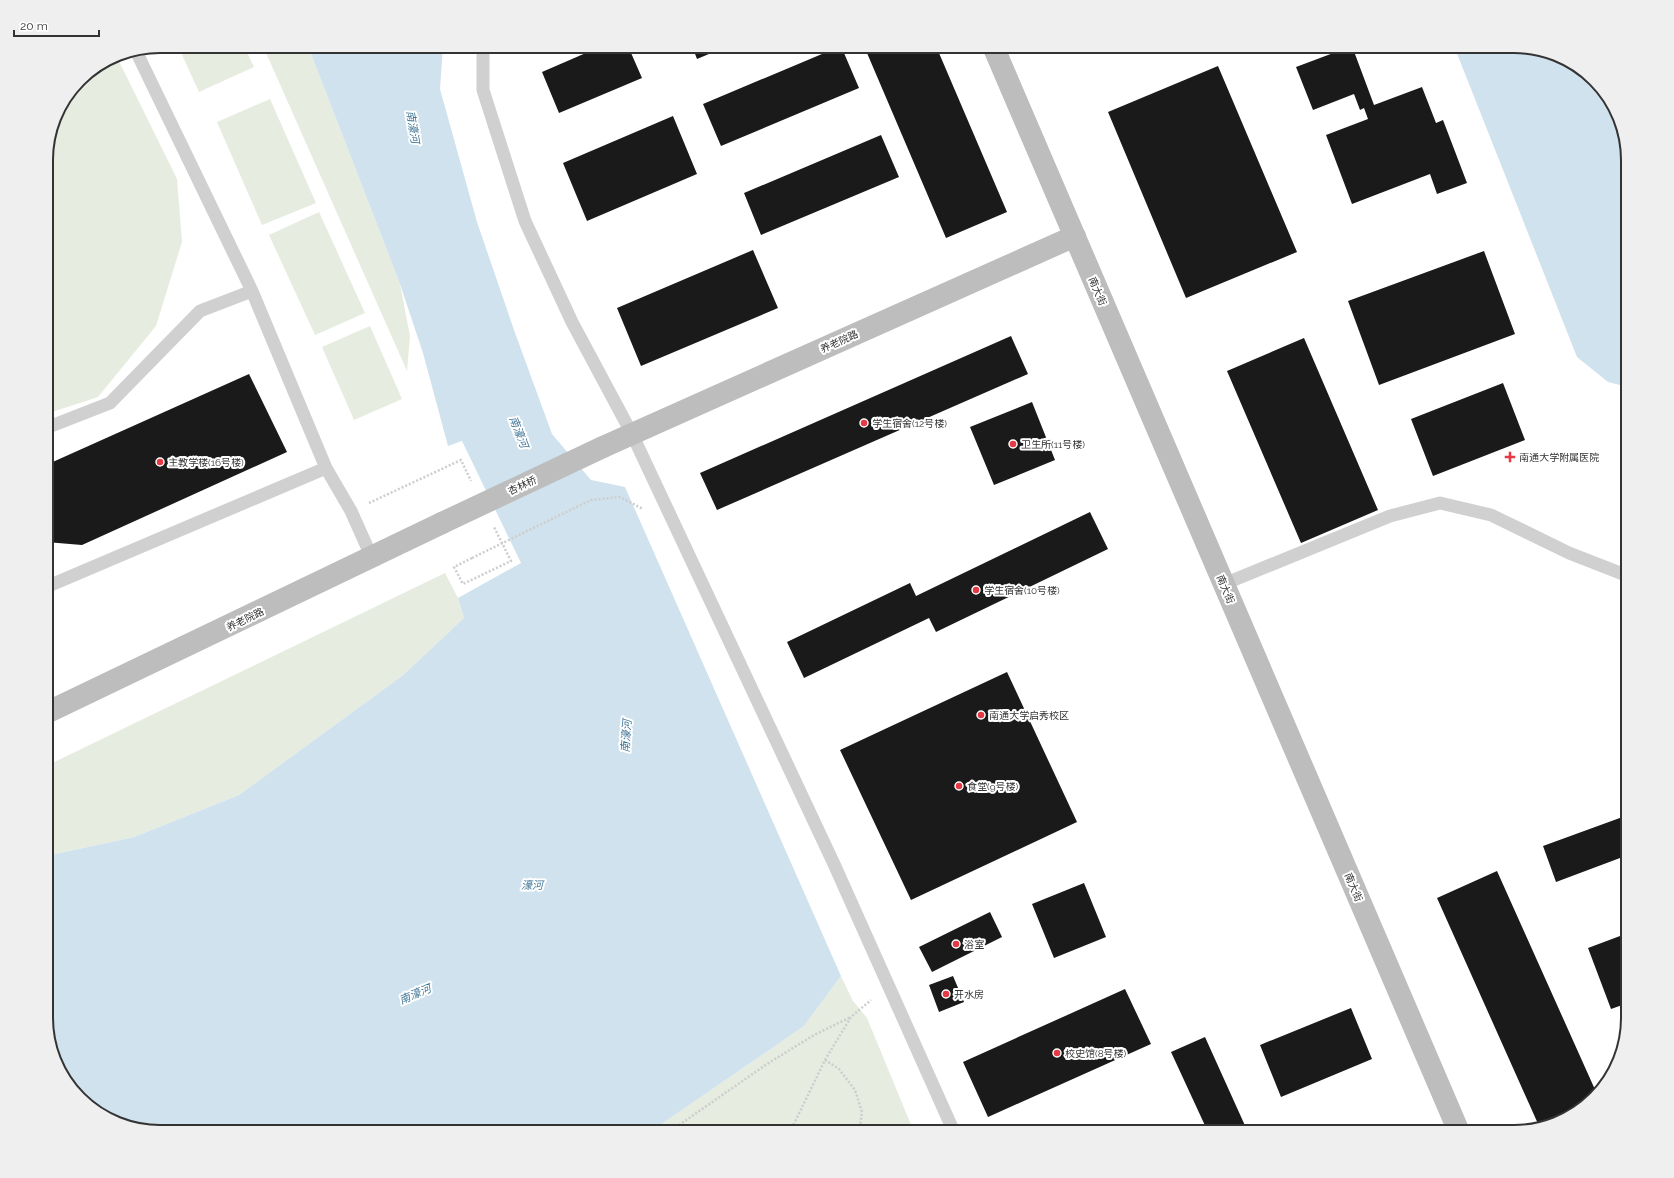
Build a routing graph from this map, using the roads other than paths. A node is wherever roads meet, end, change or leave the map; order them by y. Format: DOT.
graph roads {
  1 [pos="483,53"];
  2 [pos="996,53"];
  3 [pos="138,56"];
  4 [pos="1075,236"];
  5 [pos="252,291"];
  6 [pos="53,425"];
  7 [pos="632,434"];
  8 [pos="603,447"];
  9 [pos="326,468"];
  10 [pos="442,523"];
  11 [pos="372,558"];
  12 [pos="1621,573"];
  13 [pos="53,583"];
  14 [pos="1224,584"];
  15 [pos="53,710"];
  16 [pos="951,1125"];
  17 [pos="1456,1125"];
  1 -- 7 [label="lane"];
  2 -- 4 [label="main road, 南大街"];
  3 -- 5 [label="lane"];
  4 -- 7 [label="main road, 养老院路"];
  4 -- 14 [label="main road, 南大街"];
  5 -- 6 [label="lane"];
  5 -- 9 [label="lane"];
  7 -- 8 [label="main road, 养老院路"];
  7 -- 16 [label="lane"];
  8 -- 10 [label="main road, 杏林桥, bridge"];
  9 -- 11 [label="lane"];
  9 -- 13 [label="lane"];
  10 -- 11 [label="main road, 养老院路"];
  11 -- 15 [label="main road, 养老院路"];
  12 -- 14 [label="lane"];
  14 -- 17 [label="main road, 南大街"];
}
